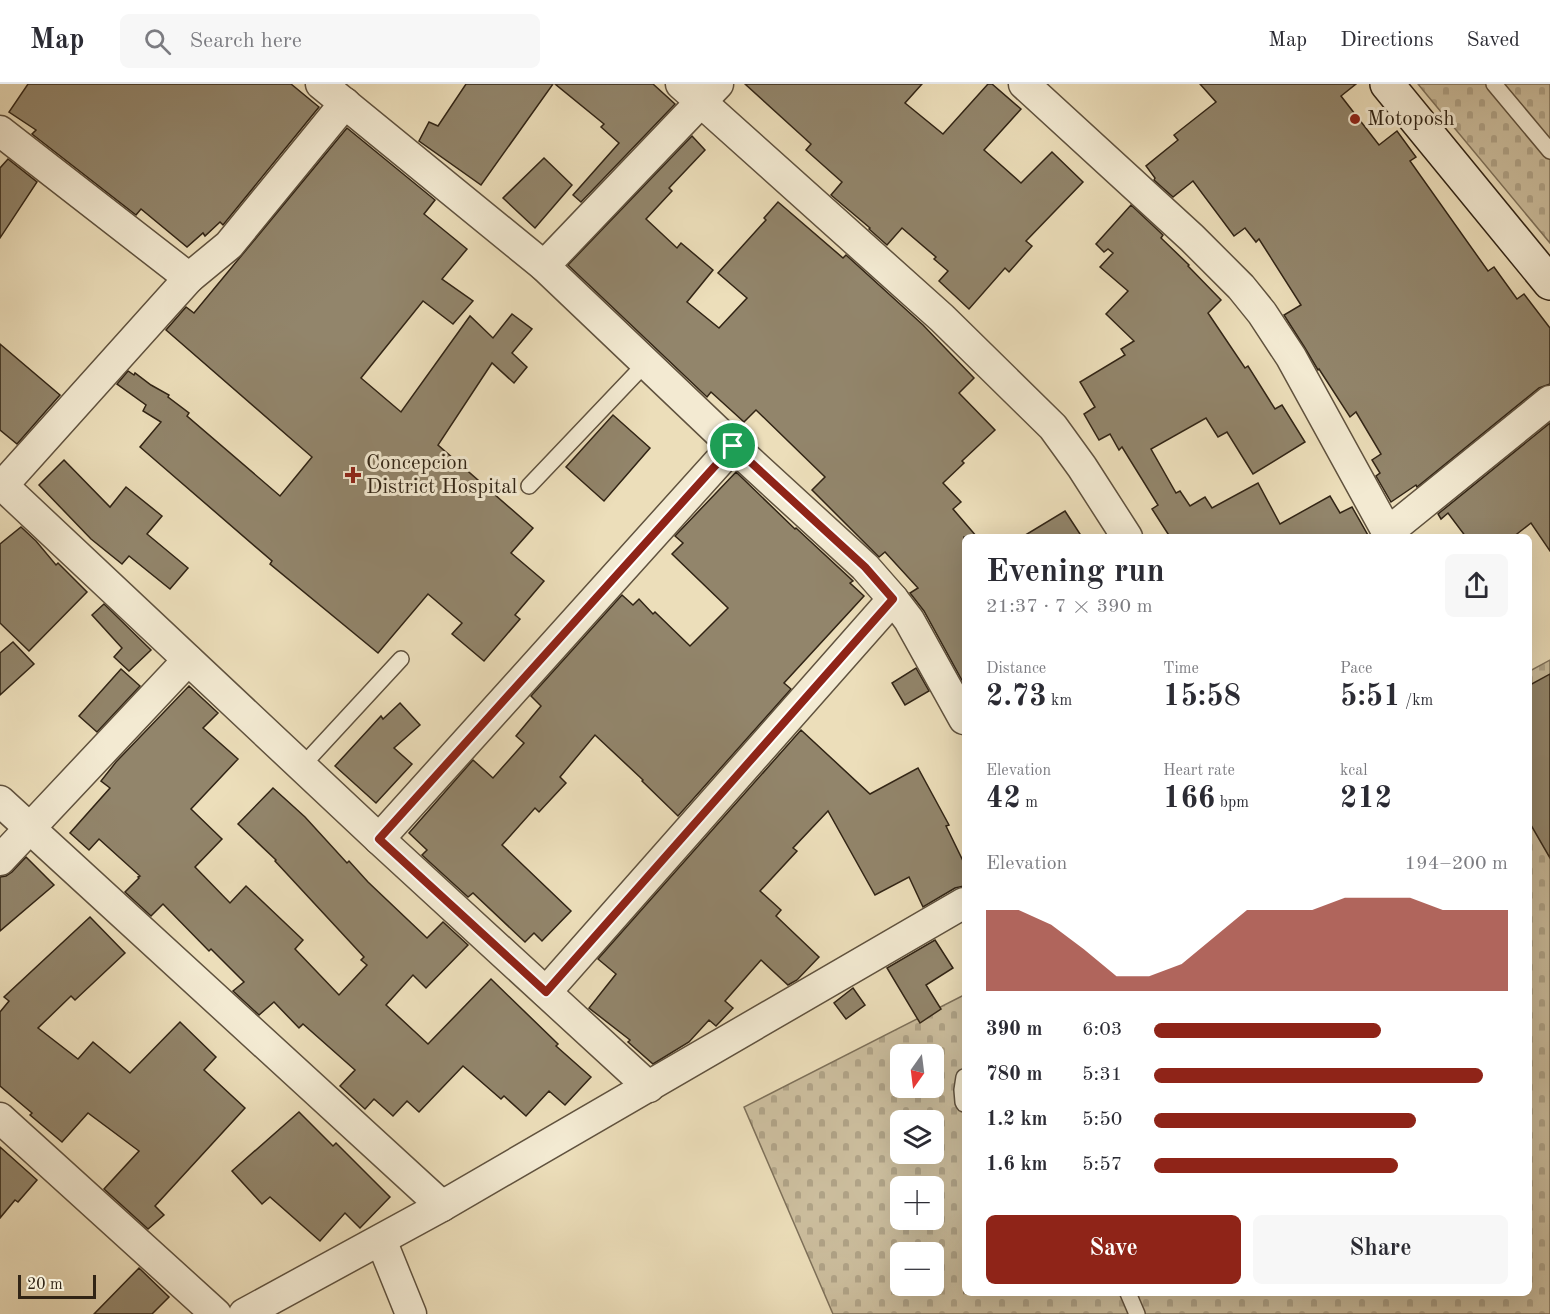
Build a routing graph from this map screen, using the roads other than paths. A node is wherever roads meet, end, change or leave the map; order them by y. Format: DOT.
graph roads {
  1 [pos="321,84"];
  2 [pos="1023,84"];
  3 [pos="1387,84"];
  4 [pos="1494,84"];
  5 [pos="700,90"];
  6 [pos="345,102"];
  7 [pos="0,131"];
  8 [pos="1550,151"];
  9 [pos="544,266"];
  10 [pos="189,278"];
  11 [pos="1550,283"];
  12 [pos="646,363"];
  13 [pos="1550,401"];
  14 [pos="733,446"];
  15 [pos="1,484"];
  16 [pos="529,486"];
  17 [pos="1125,534"];
  18 [pos="1387,534"];
  19 [pos="1389,534"];
  20 [pos="893,599"];
  21 [pos="401,659"];
  22 [pos="188,660"];
  23 [pos="962,715"];
  24 [pos="302,766"];
  25 [pos="0,801"];
  26 [pos="30,829"];
  27 [pos="379,839"];
  28 [pos="0,860"];
  29 [pos="962,904"];
  30 [pos="546,992"];
  31 [pos="650,1087"];
  32 [pos="0,1118"];
  33 [pos="442,1206"];
  34 [pos="381,1240"];
  35 [pos="1129,1296"];
  36 [pos="216,1314"];
  37 [pos="244,1314"];
  38 [pos="411,1314"];
  39 [pos="1137,1314"];
  1 -- 6 [label="street"];
  2 -- 18 [label="street"];
  3 -- 11 [label="main road"];
  4 -- 8 [label="lane"];
  5 -- 9 [label="street"];
  5 -- 17 [label="street"];
  6 -- 9 [label="street"];
  6 -- 10 [label="street"];
  7 -- 10 [label="street"];
  9 -- 12 [label="street"];
  10 -- 15 [label="street"];
  12 -- 14 [label="street"];
  12 -- 16 [label="lane"];
  13 -- 19 [label="street"];
  14 -- 20 [label="street"];
  14 -- 27 [label="street"];
  15 -- 22 [label="street"];
  20 -- 23 [label="street"];
  20 -- 30 [label="street"];
  21 -- 24 [label="lane"];
  22 -- 24 [label="street"];
  22 -- 26 [label="street"];
  24 -- 27 [label="street"];
  25 -- 26 [label="street"];
  26 -- 28 [label="street"];
  26 -- 33 [label="street"];
  27 -- 30 [label="street"];
  29 -- 31 [label="street"];
  30 -- 31 [label="street"];
  31 -- 33 [label="street"];
  32 -- 36 [label="street"];
  33 -- 34 [label="street"];
  34 -- 37 [label="street"];
  34 -- 38 [label="street"];
  35 -- 39 [label="lane"];
}
